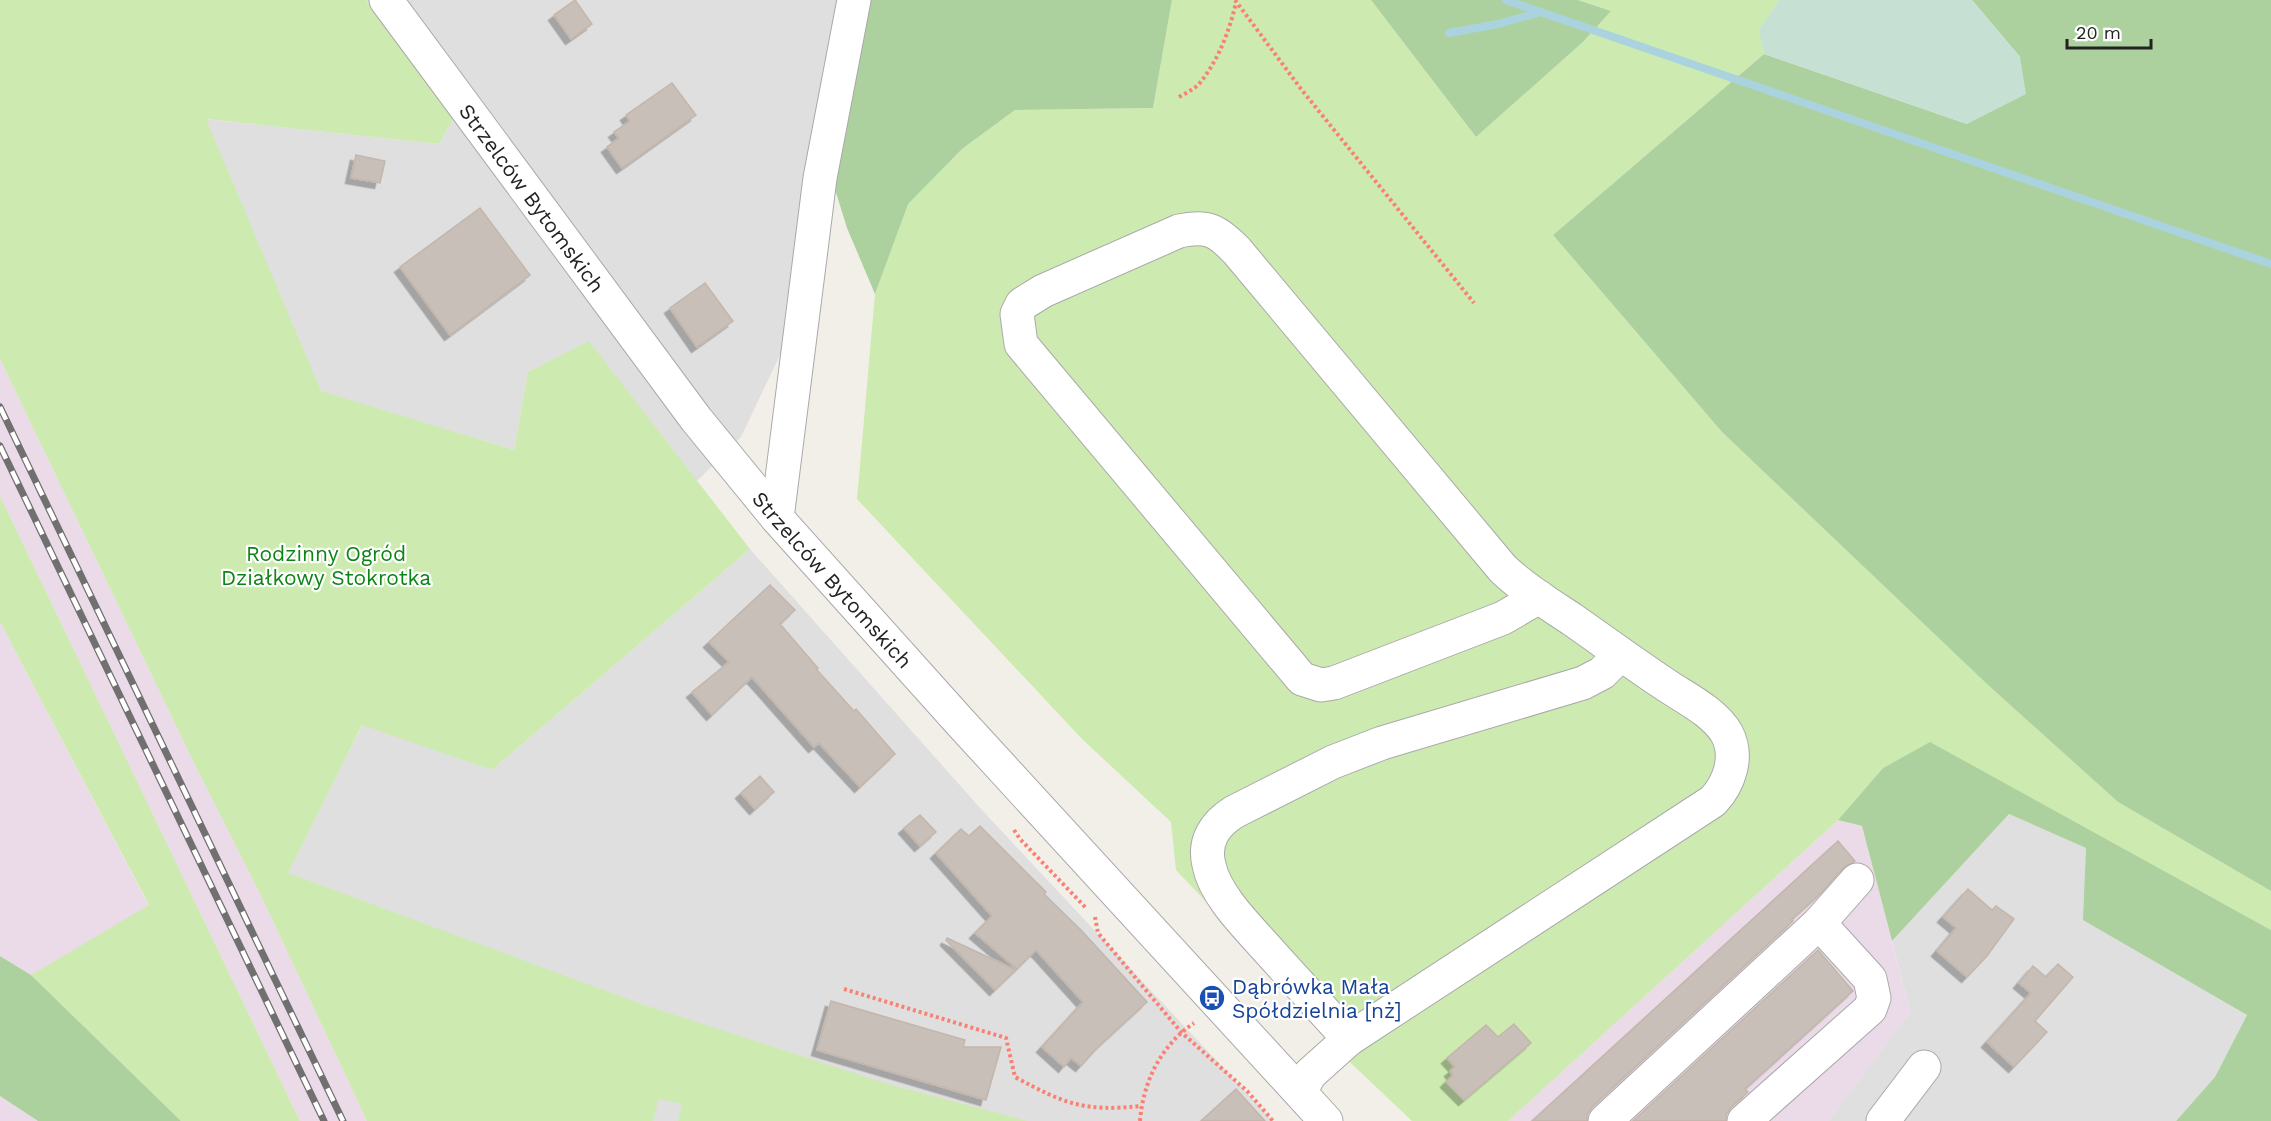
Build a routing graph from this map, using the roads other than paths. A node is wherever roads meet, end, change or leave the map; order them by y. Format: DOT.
graph roads {
  1 [pos="386,0"];
  2 [pos="854,0"];
  3 [pos="777,518"];
  4 [pos="1539,597"];
  5 [pos="1620,655"];
  6 [pos="1857,880"];
  7 [pos="1819,923"];
  8 [pos="1349,1040"];
  9 [pos="1924,1067"];
  10 [pos="1300,1092"];
  11 [pos="1326,1121"];
  12 [pos="1605,1121"];
  13 [pos="1744,1121"];
  14 [pos="1883,1121"];
  1 -- 3 [label="street, Strzelców Bytomskich"];
  2 -- 3 [label="street"];
  3 -- 10 [label="street, Strzelców Bytomskich"];
  4 -- 4 [label="street"];
  4 -- 5 [label="street"];
  5 -- 8 [label="street"];
  5 -- 8 [label="street"];
  6 -- 7 [label="street"];
  7 -- 12 [label="street"];
  7 -- 13 [label="street"];
  8 -- 10 [label="street"];
  9 -- 14 [label="street"];
  10 -- 11 [label="street, Strzelców Bytomskich"];
}
